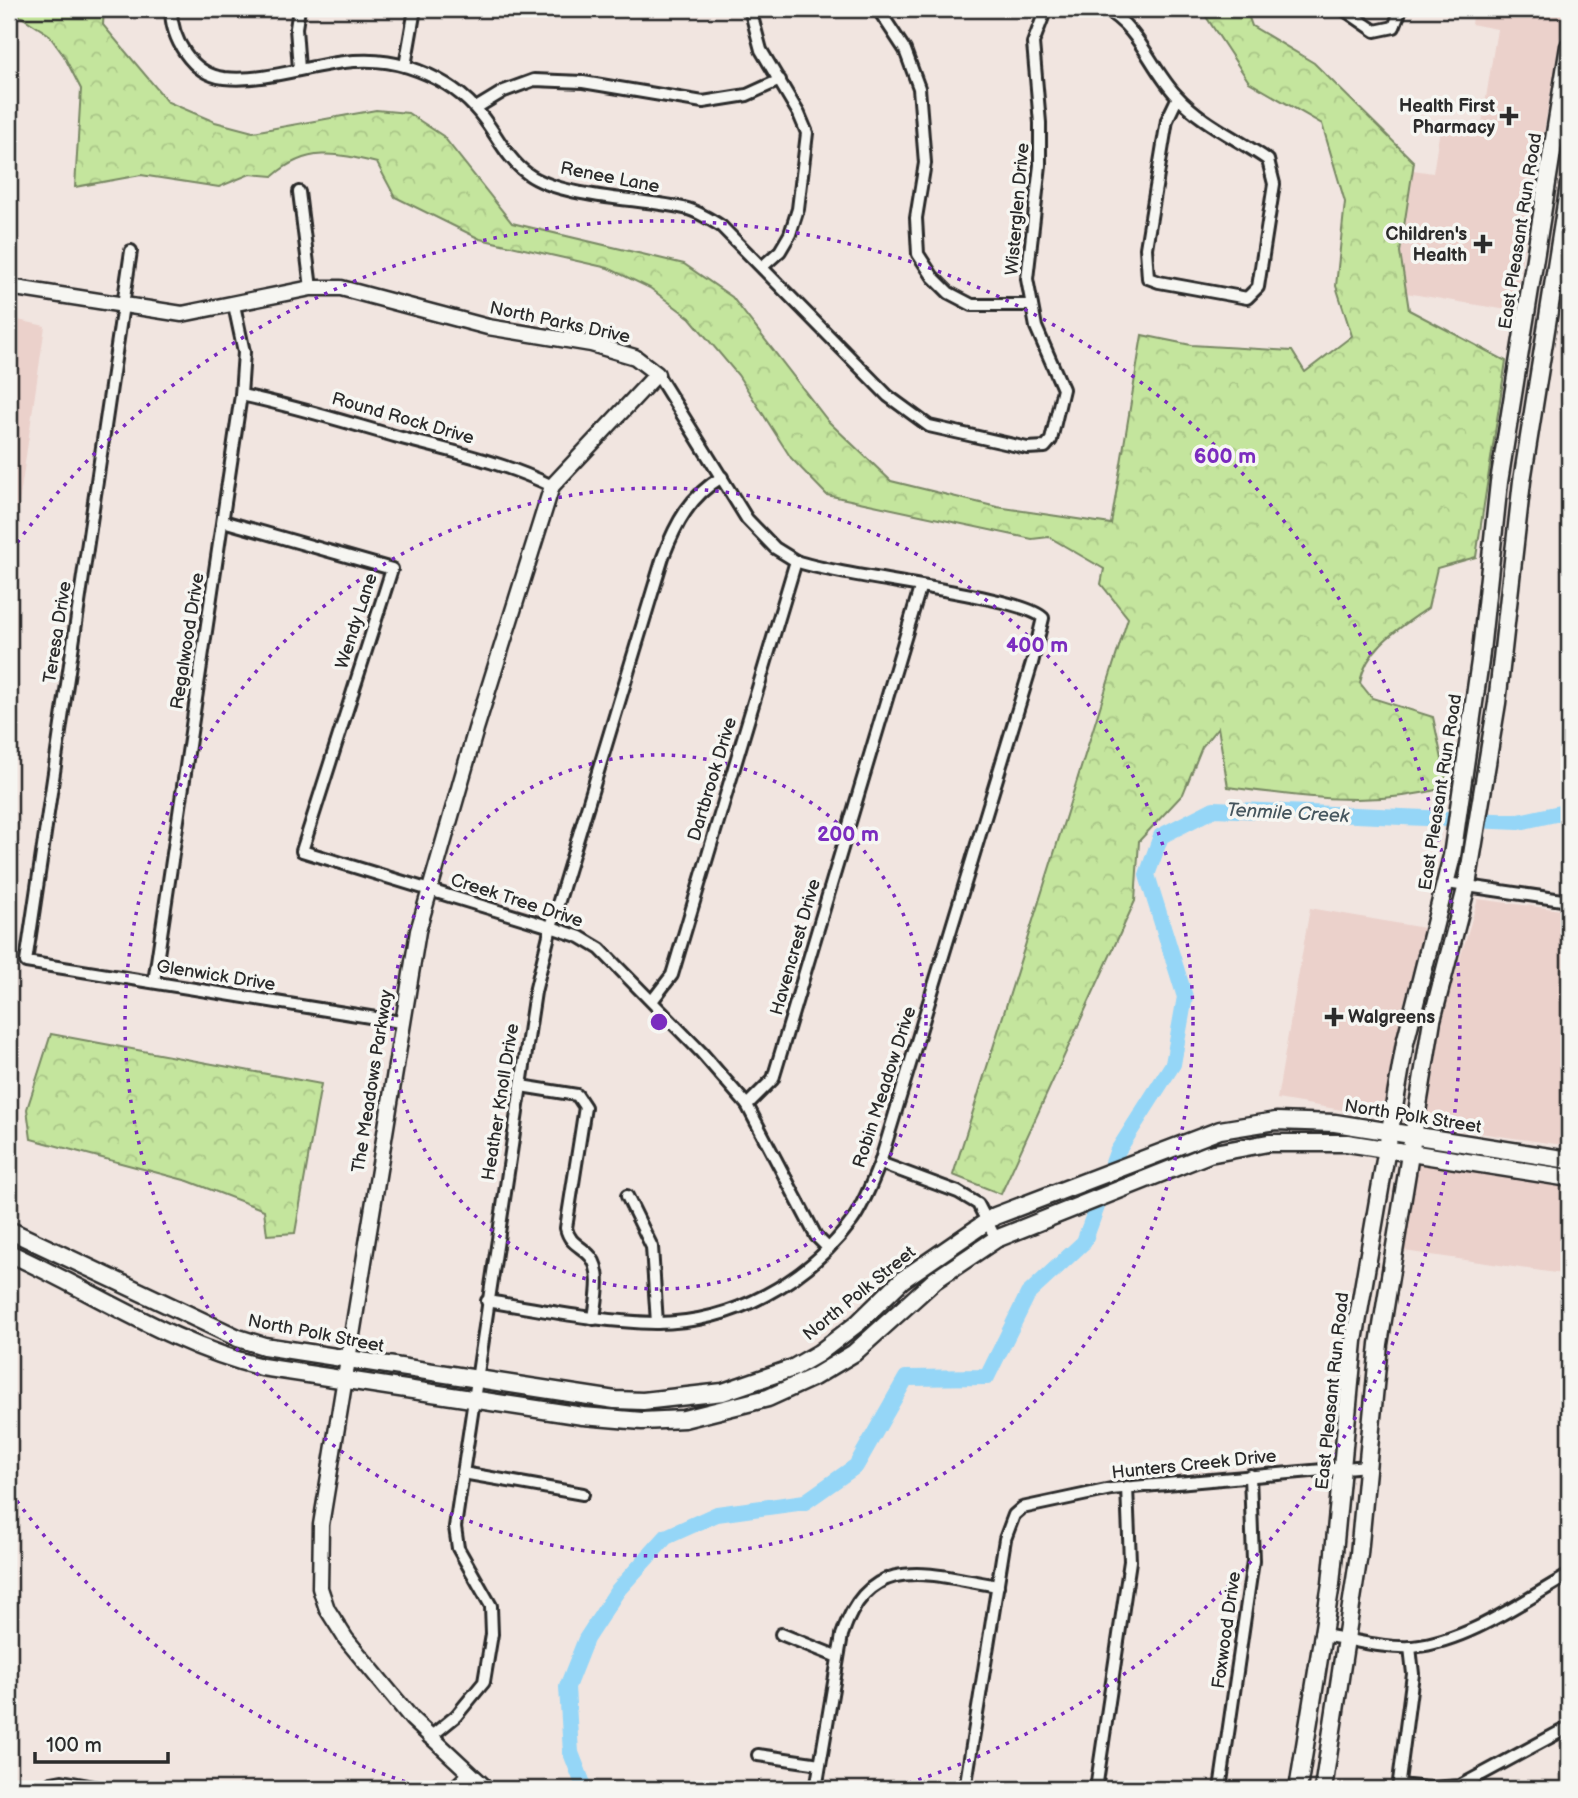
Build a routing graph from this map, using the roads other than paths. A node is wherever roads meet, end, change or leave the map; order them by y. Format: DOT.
graph roads {
  1 [pos="170,9"];
  2 [pos="299,9"];
  3 [pos="415,9"];
  4 [pos="750,9"];
  5 [pos="878,9"];
  6 [pos="1046,9"];
  7 [pos="1104,9"];
  8 [pos="1343,9"];
  9 [pos="1401,9"];
  10 [pos="1569,46"];
  11 [pos="405,66"];
  12 [pos="299,69"];
  13 [pos="780,80"];
  14 [pos="1178,97"];
  15 [pos="1564,106"];
  16 [pos="476,108"];
  17 [pos="9,112"];
  18 [pos="9,156"];
  19 [pos="1569,185"];
  20 [pos="299,192"];
  21 [pos="131,251"];
  22 [pos="762,267"];
  23 [pos="9,287"];
  24 [pos="311,288"];
  25 [pos="234,305"];
  26 [pos="1030,305"];
  27 [pos="123,307"];
  28 [pos="1521,349"];
  29 [pos="1542,352"];
  30 [pos="657,374"];
  31 [pos="242,395"];
  32 [pos="1045,447"];
  33 [pos="722,477"];
  34 [pos="552,485"];
  35 [pos="223,522"];
  36 [pos="796,561"];
  37 [pos="920,588"];
  38 [pos="1487,595"];
  39 [pos="1510,597"];
  40 [pos="1043,618"];
  41 [pos="302,851"];
  42 [pos="1447,883"];
  43 [pos="1467,886"];
  44 [pos="429,891"];
  45 [pos="1569,901"];
  46 [pos="551,927"];
  47 [pos="26,962"];
  48 [pos="154,982"];
  49 [pos="652,1001"];
  50 [pos="1411,1018"];
  51 [pos="1432,1020"];
  52 [pos="401,1022"];
  53 [pos="521,1086"];
  54 [pos="747,1105"];
  55 [pos="1390,1130"];
  56 [pos="1414,1134"];
  57 [pos="1387,1149"];
  58 [pos="1411,1153"];
  59 [pos="1526,1154"];
  60 [pos="1569,1160"];
  61 [pos="880,1163"];
  62 [pos="1524,1171"];
  63 [pos="1569,1178"];
  64 [pos="628,1196"];
  65 [pos="987,1221"];
  66 [pos="9,1230"];
  67 [pos="996,1239"];
  68 [pos="827,1247"];
  69 [pos="51,1251"];
  70 [pos="9,1253"];
  71 [pos="43,1269"];
  72 [pos="488,1301"];
  73 [pos="594,1319"];
  74 [pos="657,1323"];
  75 [pos="1354,1341"];
  76 [pos="1379,1344"];
  77 [pos="346,1360"];
  78 [pos="343,1378"];
  79 [pos="477,1379"];
  80 [pos="474,1398"];
  81 [pos="1367,1466"];
  82 [pos="1343,1467"];
  83 [pos="463,1473"];
  84 [pos="1250,1475"];
  85 [pos="1127,1488"];
  86 [pos="583,1494"];
  87 [pos="1569,1575"];
  88 [pos="998,1586"];
  89 [pos="781,1634"];
  90 [pos="1322,1635"];
  91 [pos="1346,1639"];
  92 [pos="1410,1647"];
  93 [pos="838,1657"];
  94 [pos="1569,1727"];
  95 [pos="429,1738"];
  96 [pos="758,1755"];
  97 [pos="820,1764"];
  98 [pos="470,1772"];
  99 [pos="1399,1787"];
  100 [pos="48,1789"];
  101 [pos="106,1789"];
  102 [pos="452,1789"];
  103 [pos="487,1789"];
  104 [pos="816,1789"];
  105 [pos="965,1789"];
  106 [pos="1096,1789"];
  107 [pos="1220,1789"];
  108 [pos="1298,1789"];
  109 [pos="1323,1789"];
  1 -- 12 [label="street, Renee Lane"];
  2 -- 12 [label="street"];
  3 -- 11 [label="street"];
  4 -- 13 [label="street"];
  5 -- 26 [label="street"];
  6 -- 26 [label="street, Wisterglen Drive"];
  7 -- 14 [label="street"];
  8 -- 9 [label="street"];
  10 -- 15 [label="main road, East Pleasant Run Road"];
  11 -- 12 [label="street, Renee Lane"];
  11 -- 16 [label="street, Renee Lane"];
  13 -- 16 [label="street"];
  13 -- 22 [label="street"];
  14 -- 14 [label="street"];
  15 -- 28 [label="main road, East Pleasant Run Road"];
  16 -- 22 [label="street, Renee Lane"];
  17 -- 18 [label="street"];
  19 -- 29 [label="main road"];
  20 -- 24 [label="street"];
  21 -- 27 [label="street, Teresa Drive"];
  22 -- 32 [label="street, Renee Lane"];
  23 -- 27 [label="street, North Parks Drive"];
  24 -- 25 [label="street, North Parks Drive"];
  24 -- 30 [label="street, North Parks Drive"];
  25 -- 27 [label="street, North Parks Drive"];
  25 -- 31 [label="street, Regalwood Drive"];
  26 -- 32 [label="street, Wisterglen Drive"];
  27 -- 47 [label="street, Teresa Drive"];
  28 -- 29 [label="main road"];
  28 -- 38 [label="main road, East Pleasant Run Road"];
  29 -- 39 [label="main road"];
  30 -- 33 [label="street, North Parks Drive"];
  30 -- 34 [label="street, The Meadows Parkway"];
  31 -- 34 [label="street, Round Rock Drive"];
  31 -- 35 [label="street, Regalwood Drive"];
  33 -- 36 [label="street, North Parks Drive"];
  33 -- 46 [label="street, Heather Knoll Drive"];
  34 -- 44 [label="street, The Meadows Parkway"];
  35 -- 41 [label="street, Wendy Lane"];
  35 -- 48 [label="street, Regalwood Drive"];
  36 -- 37 [label="street, North Parks Drive"];
  36 -- 49 [label="street, Dartbrook Drive"];
  37 -- 40 [label="street, North Parks Drive"];
  37 -- 54 [label="street, Havencrest Drive"];
  38 -- 39 [label="main road"];
  38 -- 42 [label="main road, East Pleasant Run Road"];
  39 -- 43 [label="main road"];
  40 -- 61 [label="street, Robin Meadow Drive"];
  41 -- 44 [label="street, Creek Tree Drive"];
  42 -- 43 [label="street"];
  42 -- 50 [label="main road, East Pleasant Run Road"];
  43 -- 45 [label="street"];
  43 -- 51 [label="main road"];
  44 -- 46 [label="street, Creek Tree Drive"];
  44 -- 52 [label="street, The Meadows Parkway"];
  46 -- 49 [label="street, Creek Tree Drive"];
  46 -- 53 [label="street, Heather Knoll Drive"];
  47 -- 48 [label="street, Glenwick Drive"];
  48 -- 52 [label="street, Glenwick Drive"];
  49 -- 54 [label="street, Creek Tree Drive"];
  50 -- 51 [label="main road"];
  50 -- 55 [label="main road, East Pleasant Run Road"];
  51 -- 56 [label="main road"];
  52 -- 77 [label="street, The Meadows Parkway"];
  53 -- 72 [label="street, Heather Knoll Drive"];
  53 -- 73 [label="street"];
  54 -- 68 [label="street, Creek Tree Drive"];
  55 -- 56 [label="main road, North Polk Street"];
  55 -- 57 [label="main road, East Pleasant Run Road"];
  55 -- 65 [label="main road, North Polk Street"];
  56 -- 58 [label="main road"];
  56 -- 59 [label="main road, North Polk Street"];
  57 -- 58 [label="main road, North Polk Street"];
  57 -- 67 [label="main road, North Polk Street"];
  57 -- 75 [label="main road, East Pleasant Run Road"];
  58 -- 62 [label="main road, North Polk Street"];
  58 -- 76 [label="main road"];
  59 -- 60 [label="main road, North Polk Street"];
  59 -- 62 [label="main road"];
  61 -- 65 [label="street"];
  61 -- 68 [label="street, Robin Meadow Drive"];
  62 -- 63 [label="main road, North Polk Street"];
  64 -- 74 [label="street"];
  65 -- 67 [label="street"];
  65 -- 79 [label="main road, North Polk Street"];
  66 -- 69 [label="main road, North Polk Street"];
  67 -- 80 [label="main road, North Polk Street"];
  68 -- 74 [label="street, Robin Meadow Drive"];
  69 -- 71 [label="main road"];
  69 -- 77 [label="main road, North Polk Street"];
  70 -- 71 [label="main road, North Polk Street"];
  71 -- 78 [label="main road, North Polk Street"];
  72 -- 73 [label="street, Robin Meadow Drive"];
  72 -- 79 [label="street, Heather Knoll Drive"];
  73 -- 74 [label="street, Robin Meadow Drive"];
  75 -- 76 [label="main road"];
  75 -- 82 [label="main road, East Pleasant Run Road"];
  76 -- 81 [label="main road"];
  77 -- 78 [label="street, The Meadows Parkway"];
  77 -- 79 [label="main road, North Polk Street"];
  78 -- 80 [label="main road, North Polk Street"];
  78 -- 95 [label="street, The Meadows Parkway"];
  79 -- 80 [label="street, Heather Knoll Drive"];
  80 -- 83 [label="street, Heather Knoll Drive"];
  81 -- 82 [label="street, Hunters Creek Drive"];
  81 -- 91 [label="main road"];
  82 -- 84 [label="street, Hunters Creek Drive"];
  82 -- 90 [label="main road, East Pleasant Run Road"];
  83 -- 86 [label="street"];
  83 -- 95 [label="street, Heather Knoll Drive"];
  84 -- 85 [label="street, Hunters Creek Drive"];
  84 -- 107 [label="street, Foxwood Drive"];
  85 -- 88 [label="street, Hunters Creek Drive"];
  85 -- 106 [label="street"];
  87 -- 92 [label="street"];
  88 -- 93 [label="street"];
  88 -- 105 [label="street, Hunters Creek Drive"];
  89 -- 93 [label="street"];
  90 -- 91 [label="street"];
  90 -- 108 [label="main road, East Pleasant Run Road"];
  91 -- 92 [label="street"];
  91 -- 109 [label="main road"];
  92 -- 99 [label="street"];
  93 -- 97 [label="street"];
  94 -- 99 [label="street"];
  95 -- 98 [label="street, The Meadows Parkway"];
  96 -- 97 [label="street"];
  97 -- 104 [label="street"];
  98 -- 102 [label="street"];
  98 -- 103 [label="street, The Meadows Parkway"];
  100 -- 101 [label="street"];
}
